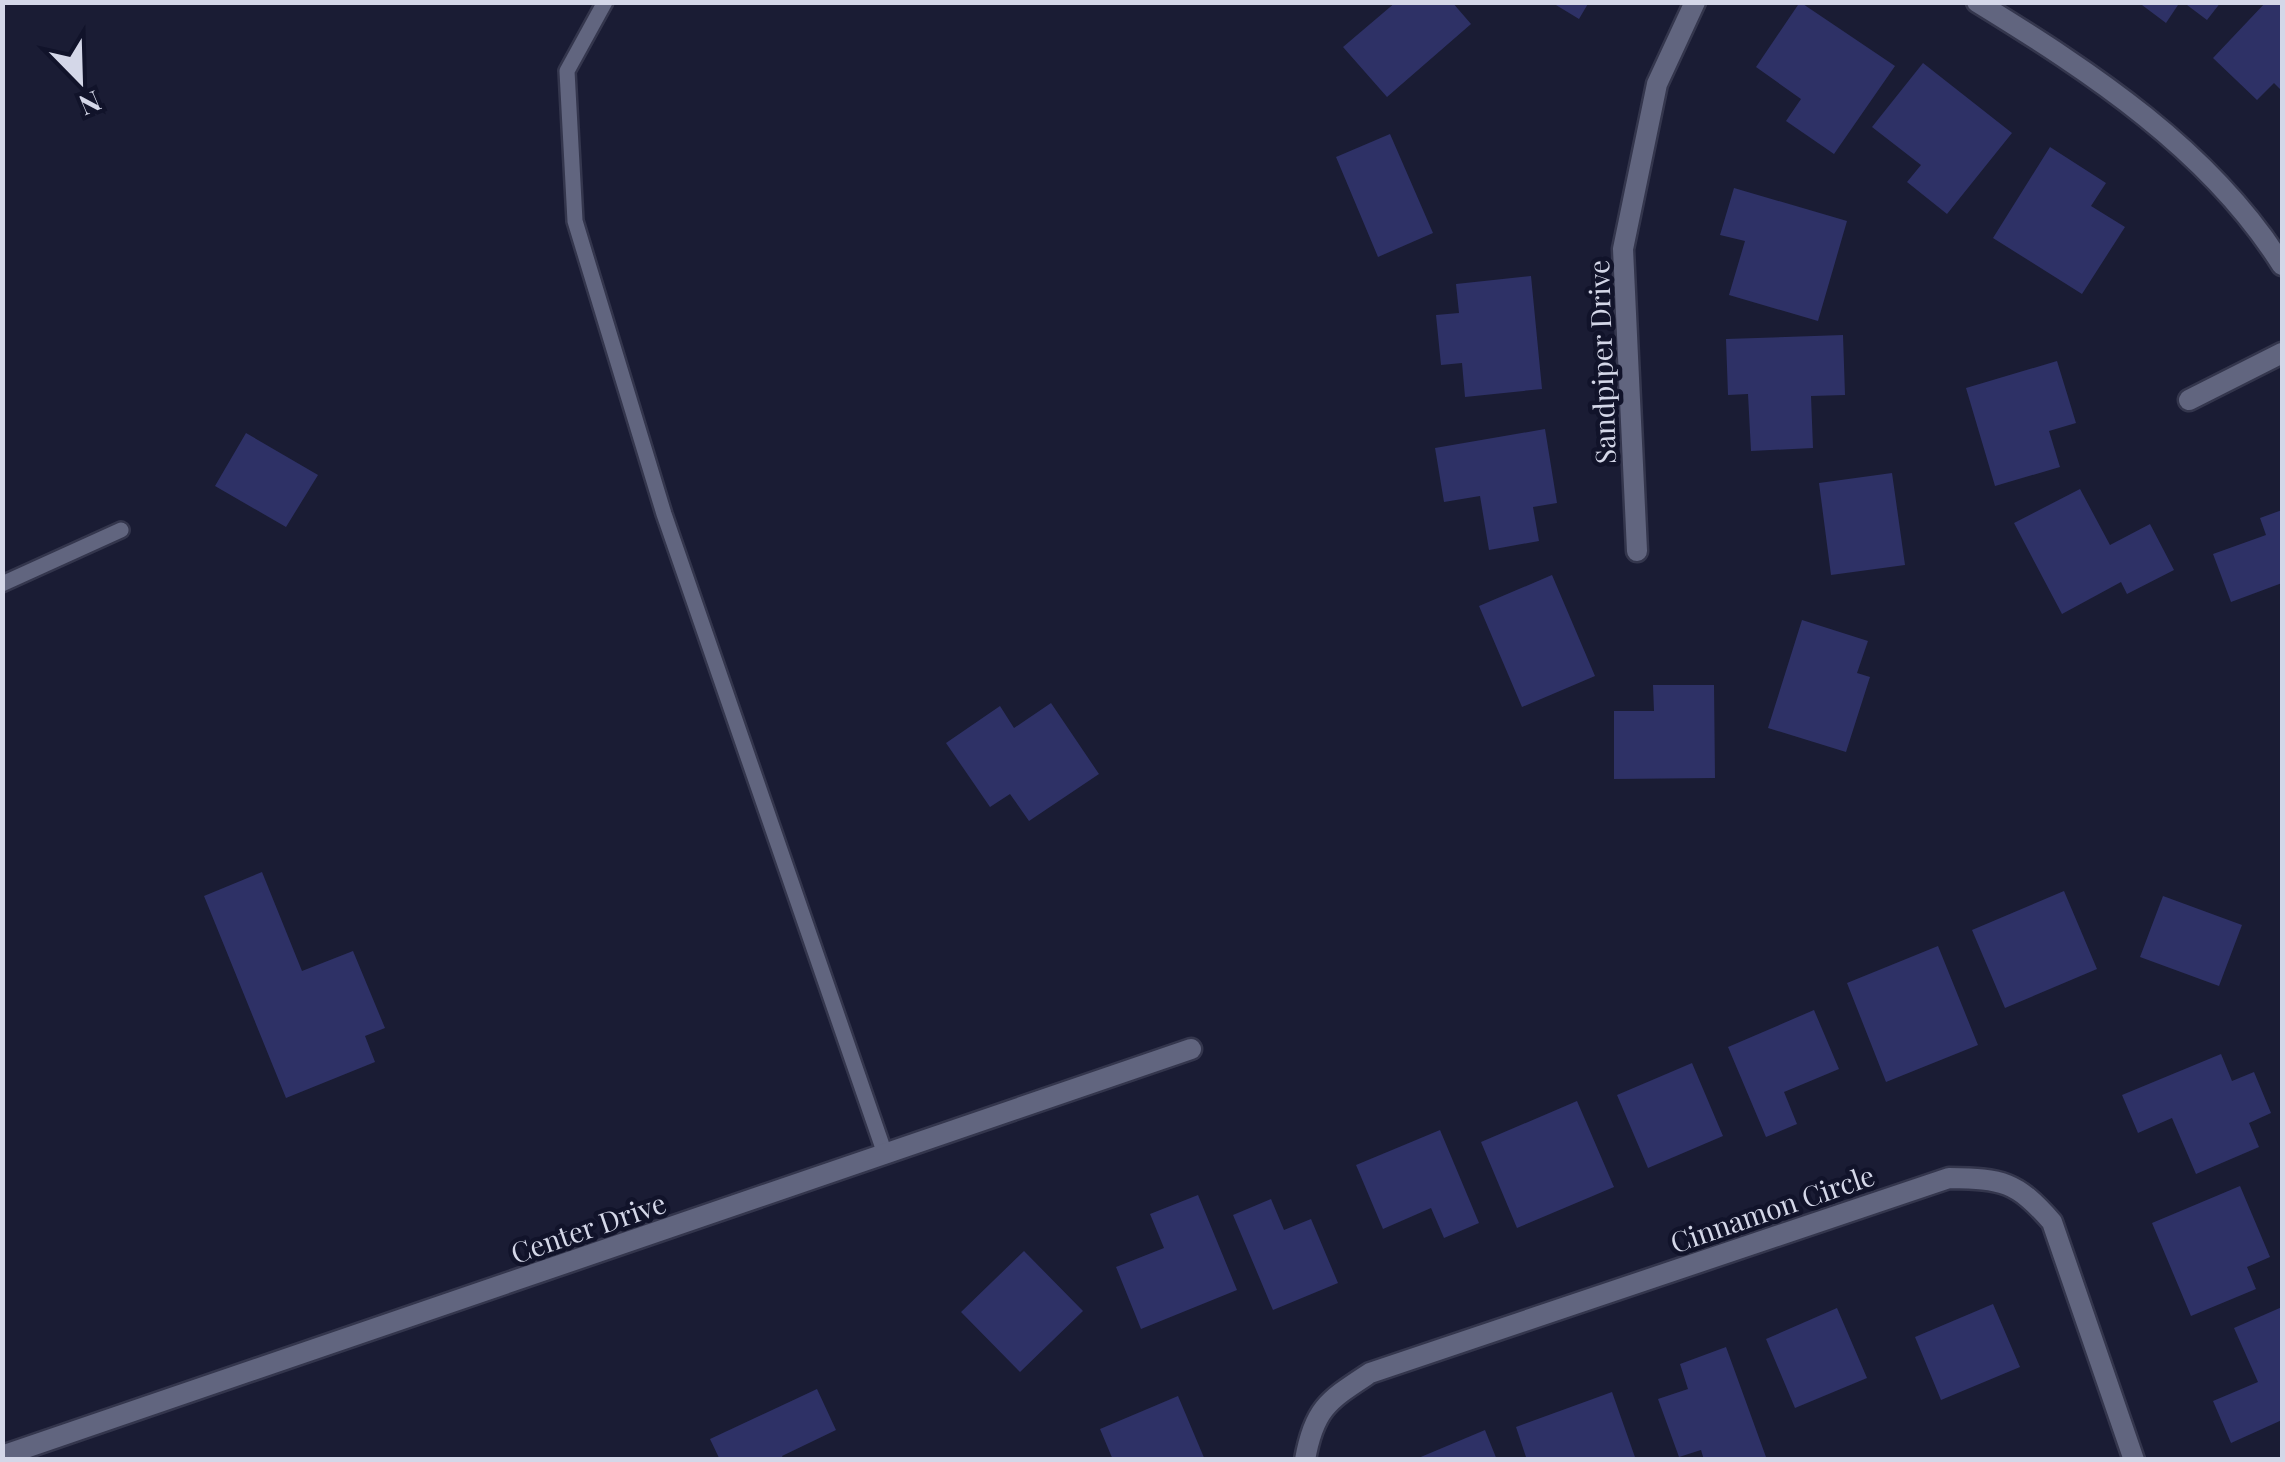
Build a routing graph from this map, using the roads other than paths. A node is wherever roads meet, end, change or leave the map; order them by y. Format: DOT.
graph roads {
  1 [pos="604,2"];
  2 [pos="1695,2"];
  3 [pos="1977,2"];
  4 [pos="2282,266"];
  5 [pos="2282,353"];
  6 [pos="2189,400"];
  7 [pos="121,530"];
  8 [pos="1637,551"];
  9 [pos="2,584"];
  10 [pos="1191,1049"];
  11 [pos="885,1154"];
  12 [pos="2,1456"];
  13 [pos="1306,1460"];
  14 [pos="2134,1460"];
  1 -- 11 [label="lane"];
  2 -- 8 [label="street, Sandpiper Drive"];
  3 -- 4 [label="street"];
  5 -- 6 [label="street"];
  7 -- 9 [label="lane"];
  10 -- 11 [label="street, Center Drive"];
  11 -- 12 [label="street, Center Drive"];
  13 -- 14 [label="street, Cinnamon Circle"];
}
